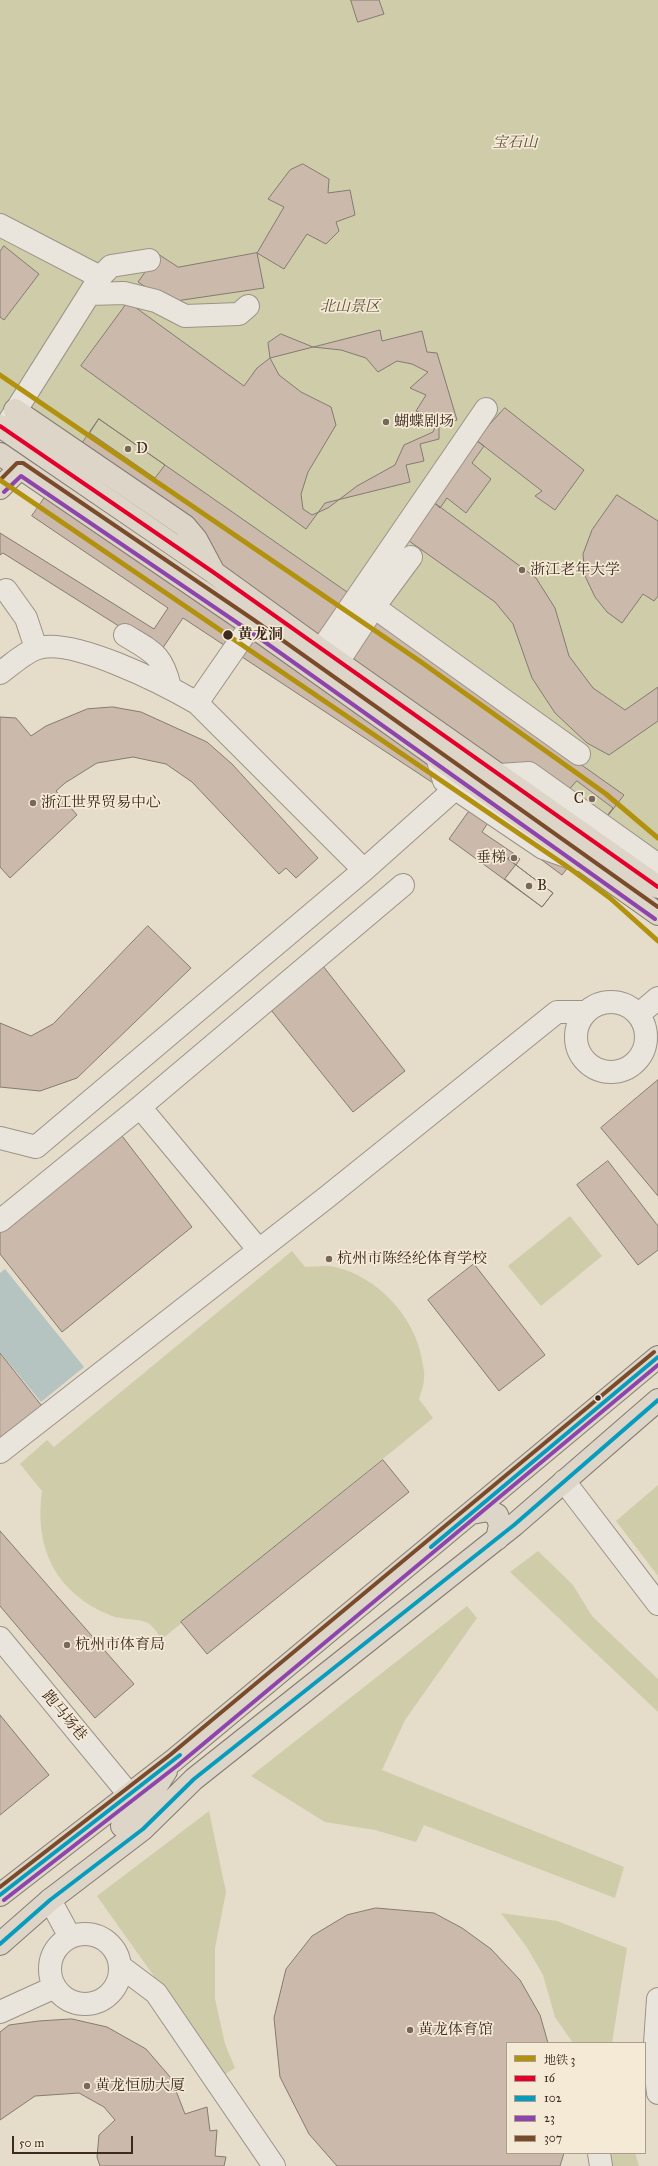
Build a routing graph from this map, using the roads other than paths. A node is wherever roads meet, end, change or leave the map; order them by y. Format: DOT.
graph roads {
  1 [pos="0,225"];
  2 [pos="149,260"];
  3 [pos="95,286"];
  4 [pos="248,306"];
  5 [pos="486,409"];
  6 [pos="16,410"];
  7 [pos="1,430"];
  8 [pos="0,454"];
  9 [pos="20,468"];
  10 [pos="0,488"];
  11 [pos="411,557"];
  12 [pos="213,572"];
  13 [pos="6,590"];
  14 [pos="374,607"];
  15 [pos="252,625"];
  16 [pos="124,635"];
  17 [pos="36,648"];
  18 [pos="320,650"];
  19 [pos="338,662"];
  20 [pos="0,672"];
  21 [pos="170,687"];
  22 [pos="197,703"];
  23 [pos="579,754"];
  24 [pos="500,776"];
  25 [pos="461,784"];
  26 [pos="658,865"];
  27 [pos="364,870"];
  28 [pos="403,886"];
  29 [pos="658,887"];
  30 [pos="658,914"];
  31 [pos="658,998"];
  32 [pos="586,1012"];
  33 [pos="638,1015"];
  34 [pos="140,1107"];
  35 [pos="0,1138"];
  36 [pos="0,1221"];
  37 [pos="258,1249"];
  38 [pos="658,1357"];
  39 [pos="658,1400"];
  40 [pos="0,1452"];
  41 [pos="564,1481"];
  42 [pos="472,1513"];
  43 [pos="496,1539"];
  44 [pos="658,1604"];
  45 [pos="0,1638"];
  46 [pos="174,1760"];
  47 [pos="128,1793"];
  48 [pos="0,1895"];
  49 [pos="50,1900"];
  50 [pos="0,1925"];
  51 [pos="70,1937"];
  52 [pos="0,1944"];
  53 [pos="120,1966"];
  54 [pos="55,1987"];
  55 [pos="658,1999"];
  56 [pos="0,2012"];
  57 [pos="656,2059"];
  58 [pos="658,2093"];
  59 [pos="658,2097"];
  60 [pos="646,2098"];
  61 [pos="599,2154"];
  62 [pos="274,2166"];
  63 [pos="601,2166"];
  1 -- 3 [label="street"];
  2 -- 3 [label="street"];
  3 -- 4 [label="street"];
  3 -- 6 [label="street"];
  5 -- 18 [label="street"];
  6 -- 7 [label="street"];
  6 -- 12 [label="main road"];
  7 -- 12 [label="main road"];
  8 -- 9 [label="main road"];
  9 -- 10 [label="main road"];
  9 -- 15 [label="main road"];
  11 -- 14 [label="street"];
  12 -- 18 [label="main road"];
  13 -- 17 [label="street"];
  14 -- 19 [label="street"];
  14 -- 23 [label="street"];
  15 -- 22 [label="street"];
  15 -- 25 [label="main road"];
  16 -- 21 [label="street"];
  17 -- 20 [label="street"];
  17 -- 21 [label="street"];
  18 -- 19 [label="main road"];
  19 -- 24 [label="main road"];
  21 -- 22 [label="street"];
  22 -- 27 [label="street"];
  24 -- 26 [label="street"];
  24 -- 29 [label="main road"];
  25 -- 27 [label="street"];
  25 -- 30 [label="main road"];
  27 -- 35 [label="street"];
  28 -- 34 [label="street"];
  31 -- 33 [label="street"];
  32 -- 33 [label="street"];
  32 -- 33 [label="street"];
  32 -- 37 [label="street"];
  34 -- 36 [label="street"];
  34 -- 37 [label="street"];
  37 -- 40 [label="street"];
  38 -- 42 [label="main road"];
  39 -- 41 [label="main road"];
  41 -- 43 [label="main road"];
  41 -- 44 [label="street"];
  42 -- 43 [label="main road"];
  42 -- 46 [label="main road"];
  43 -- 49 [label="main road"];
  45 -- 47 [label="street, 跑马场巷"];
  46 -- 47 [label="main road"];
  46 -- 50 [label="main road"];
  47 -- 48 [label="main road"];
  49 -- 51 [label="street"];
  49 -- 52 [label="main road"];
  51 -- 53 [label="street"];
  51 -- 54 [label="street"];
  53 -- 54 [label="street"];
  53 -- 62 [label="street"];
  54 -- 56 [label="street"];
  55 -- 57 [label="street"];
  57 -- 58 [label="street"];
  59 -- 60 [label="street"];
  61 -- 63 [label="street"];
}
